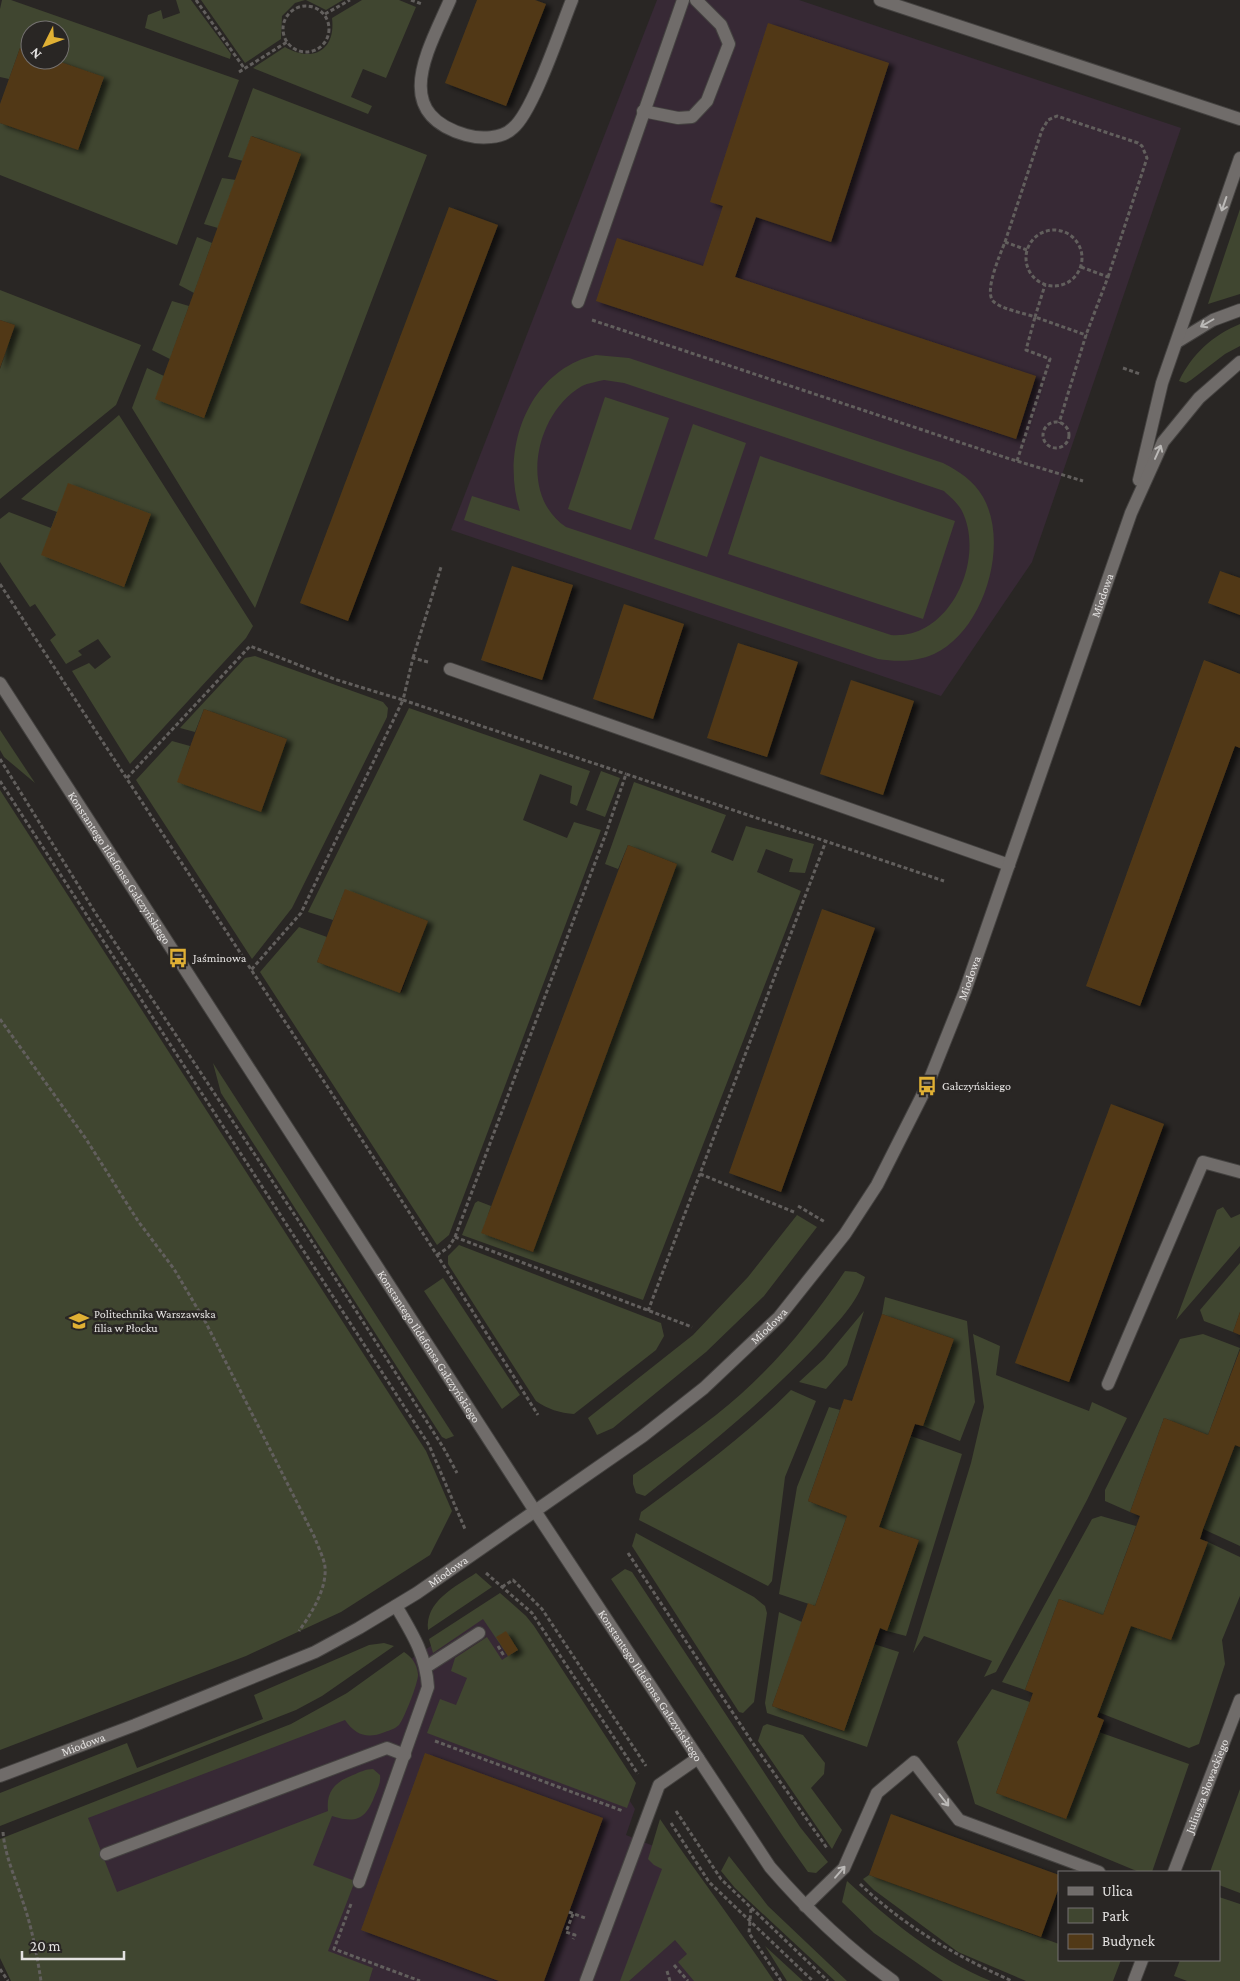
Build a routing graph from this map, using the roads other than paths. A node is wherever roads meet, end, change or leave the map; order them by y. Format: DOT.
graph roads {
  1 [pos="450,0"];
  2 [pos="572,0"];
  3 [pos="683,0"];
  4 [pos="696,0"];
  5 [pos="880,0"];
  6 [pos="643,111"];
  7 [pos="1240,119"];
  8 [pos="1240,158"];
  9 [pos="578,302"];
  10 [pos="1240,310"];
  11 [pos="1176,342"];
  12 [pos="1240,362"];
  13 [pos="1131,513"];
  14 [pos="450,669"];
  15 [pos="0,683"];
  16 [pos="1009,865"];
  17 [pos="1240,1172"];
  18 [pos="1108,1384"];
  19 [pos="535,1511"];
  20 [pos="396,1606"];
  21 [pos="479,1633"];
  22 [pos="426,1667"];
  23 [pos="1240,1700"];
  24 [pos="1227,1733"];
  25 [pos="1240,1738"];
  26 [pos="405,1755"];
  27 [pos="698,1758"];
  28 [pos="0,1776"];
  29 [pos="106,1854"];
  30 [pos="1096,1871"];
  31 [pos="1174,1871"];
  32 [pos="359,1882"];
  33 [pos="805,1906"];
  34 [pos="1142,1961"];
  35 [pos="586,1981"];
  36 [pos="893,1981"];
  37 [pos="1134,1981"];
  1 -- 2 [label="street"];
  3 -- 6 [label="street"];
  4 -- 6 [label="street"];
  5 -- 7 [label="street"];
  6 -- 9 [label="street"];
  8 -- 11 [label="street, one-way"];
  10 -- 11 [label="street, one-way"];
  11 -- 13 [label="street"];
  13 -- 12 [label="street, one-way"];
  13 -- 16 [label="street, Miodowa"];
  14 -- 16 [label="street"];
  15 -- 19 [label="street, Konstantego Ildefonsa Gałczyńskiego"];
  16 -- 19 [label="street, Miodowa"];
  17 -- 18 [label="street"];
  19 -- 20 [label="street, Miodowa"];
  19 -- 27 [label="street, Konstantego Ildefonsa Gałczyńskiego"];
  20 -- 22 [label="street"];
  20 -- 28 [label="street, Miodowa"];
  21 -- 22 [label="street"];
  22 -- 26 [label="street"];
  23 -- 24 [label="street, Juliusza Słowackiego"];
  24 -- 25 [label="street"];
  24 -- 31 [label="street, Juliusza Słowackiego"];
  26 -- 29 [label="street"];
  26 -- 32 [label="street"];
  27 -- 33 [label="street, Konstantego Ildefonsa Gałczyńskiego"];
  27 -- 35 [label="street"];
  33 -- 30 [label="street, one-way"];
  33 -- 36 [label="street, Konstantego Ildefonsa Gałczyńskiego"];
  34 -- 37 [label="street"];
}
